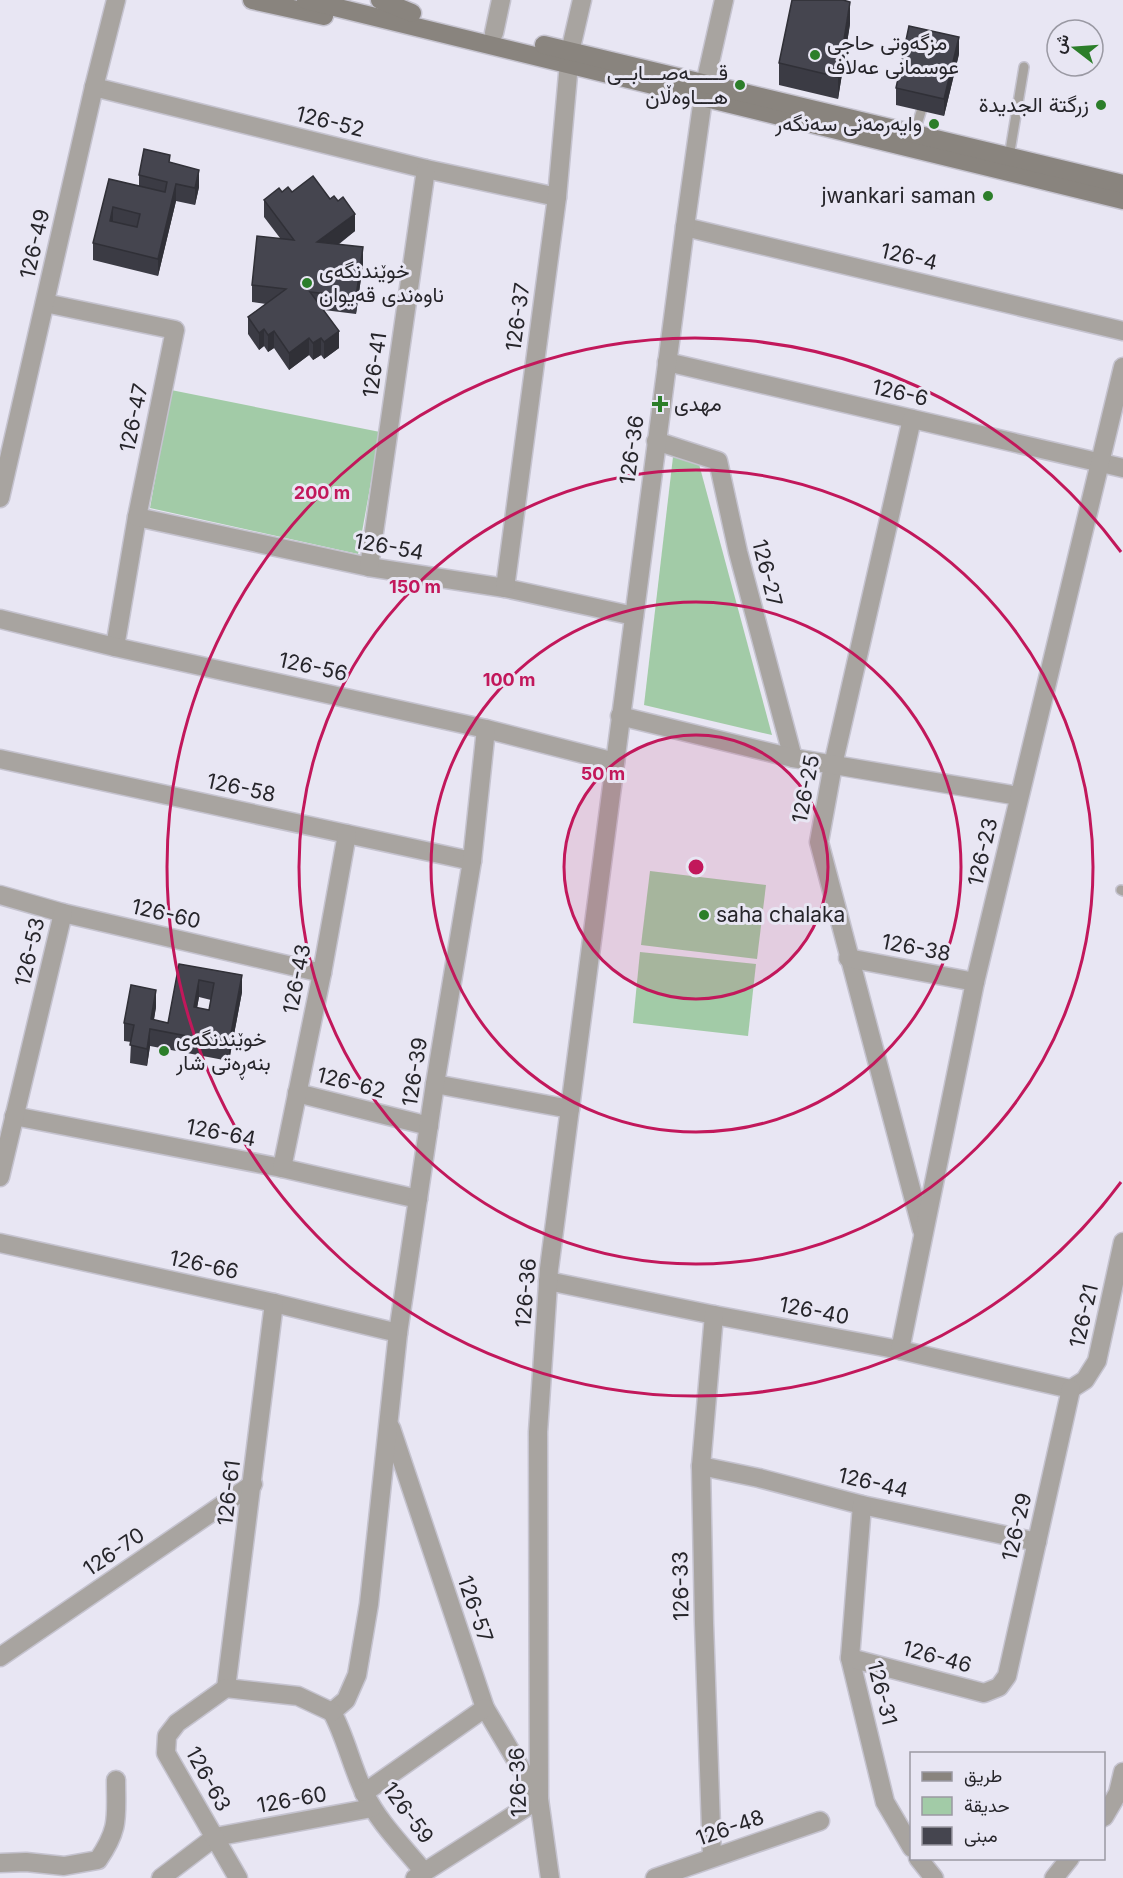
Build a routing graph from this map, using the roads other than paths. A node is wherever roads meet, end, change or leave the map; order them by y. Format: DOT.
graph roads {
  1 [pos="116,0"];
  2 [pos="252,0"];
  3 [pos="306,0"];
  4 [pos="354,0"];
  5 [pos="380,0"];
  6 [pos="501,0"];
  7 [pos="582,0"];
  8 [pos="724,0"];
  9 [pos="411,19"];
  10 [pos="494,33"];
  11 [pos="570,58"];
  12 [pos="1024,67"];
  13 [pos="94,87"];
  14 [pos="704,91"];
  15 [pos="927,91"];
  16 [pos="914,134"];
  17 [pos="1009,157"];
  18 [pos="426,169"];
  19 [pos="1123,184"];
  20 [pos="557,197"];
  21 [pos="1123,200"];
  22 [pos="685,226"];
  23 [pos="45,303"];
  24 [pos="1123,331"];
  25 [pos="667,362"];
  26 [pos="1123,367"];
  27 [pos="912,419"];
  28 [pos="656,441"];
  29 [pos="1100,463"];
  30 [pos="1123,468"];
  31 [pos="0,498"];
  32 [pos="137,517"];
  33 [pos="369,567"];
  34 [pos="505,588"];
  35 [pos="634,616"];
  36 [pos="0,619"];
  37 [pos="116,647"];
  38 [pos="620,716"];
  39 [pos="486,729"];
  40 [pos="793,758"];
  41 [pos="0,759"];
  42 [pos="615,762"];
  43 [pos="833,765"];
  44 [pos="1019,796"];
  45 [pos="347,834"];
  46 [pos="472,861"];
  47 [pos="0,895"];
  48 [pos="63,913"];
  49 [pos="848,958"];
  50 [pos="322,973"];
  51 [pos="975,982"];
  52 [pos="435,1084"];
  53 [pos="297,1094"];
  54 [pos="570,1109"];
  55 [pos="14,1116"];
  56 [pos="429,1126"];
  57 [pos="282,1168"];
  58 [pos="0,1177"];
  59 [pos="418,1199"];
  60 [pos="924,1234"];
  61 [pos="1123,1242"];
  62 [pos="0,1243"];
  63 [pos="548,1281"];
  64 [pos="274,1304"];
  65 [pos="714,1315"];
  66 [pos="398,1333"];
  67 [pos="900,1350"];
  68 [pos="1071,1389"];
  69 [pos="389,1423"];
  70 [pos="701,1466"];
  71 [pos="253,1484"];
  72 [pos="862,1505"];
  73 [pos="1037,1542"];
  74 [pos="0,1657"];
  75 [pos="850,1658"];
  76 [pos="1007,1676"];
  77 [pos="226,1688"];
  78 [pos="485,1708"];
  79 [pos="332,1712"];
  80 [pos="1123,1772"];
  81 [pos="116,1780"];
  82 [pos="539,1799"];
  83 [pos="368,1800"];
  84 [pos="1105,1815"];
  85 [pos="820,1821"];
  86 [pos="215,1837"];
  87 [pos="910,1845"];
  88 [pos="712,1857"];
  89 [pos="920,1860"];
  90 [pos="1068,1860"];
  91 [pos="0,1863"];
  92 [pos="419,1875"];
  93 [pos="161,1878"];
  94 [pos="238,1878"];
  95 [pos="550,1878"];
  96 [pos="655,1878"];
  97 [pos="934,1878"];
  98 [pos="1054,1878"];
  1 -- 13 [label="street, 126-49"];
  2 -- 9 [label="main road"];
  3 -- 9 [label="main road"];
  4 -- 9 [label="main road"];
  5 -- 9 [label="main road"];
  6 -- 10 [label="street"];
  7 -- 11 [label="street, 126-37"];
  8 -- 14 [label="street, 126-36"];
  9 -- 10 [label="main road"];
  9 -- 11 [label="main road"];
  10 -- 11 [label="main road"];
  11 -- 14 [label="main road"];
  11 -- 20 [label="street, 126-37"];
  12 -- 17 [label="lane"];
  13 -- 18 [label="street, 126-52"];
  13 -- 23 [label="street, 126-49"];
  14 -- 16 [label="main road"];
  14 -- 21 [label="main road"];
  14 -- 22 [label="street, 126-36"];
  15 -- 16 [label="lane"];
  16 -- 17 [label="main road"];
  17 -- 19 [label="main road"];
  18 -- 20 [label="street, 126-52"];
  18 -- 33 [label="street, 126-41"];
  20 -- 34 [label="street, 126-37"];
  22 -- 24 [label="street, 126-4"];
  22 -- 25 [label="street, 126-36"];
  23 -- 31 [label="street, 126-49"];
  23 -- 32 [label="street, 126-47"];
  25 -- 27 [label="street, 126-6"];
  25 -- 28 [label="street, 126-36"];
  26 -- 29 [label="street, 126-23"];
  27 -- 29 [label="street, 126-6"];
  27 -- 43 [label="street, 126-25"];
  28 -- 35 [label="street, 126-36"];
  28 -- 40 [label="street, 126-27"];
  29 -- 30 [label="street, 126-6"];
  29 -- 44 [label="street, 126-23"];
  32 -- 33 [label="street, 126-54"];
  32 -- 37 [label="street, 126-47"];
  33 -- 34 [label="street, 126-54"];
  34 -- 35 [label="street, 126-54"];
  35 -- 38 [label="street, 126-36"];
  36 -- 37 [label="street, 126-56"];
  37 -- 39 [label="street, 126-56"];
  38 -- 40 [label="street"];
  38 -- 42 [label="street, 126-36"];
  39 -- 42 [label="street, 126-56"];
  39 -- 46 [label="street, 126-39"];
  40 -- 43 [label="street"];
  41 -- 45 [label="street, 126-58"];
  42 -- 54 [label="street, 126-36"];
  43 -- 44 [label="street"];
  43 -- 49 [label="street, 126-25"];
  44 -- 51 [label="street, 126-23"];
  45 -- 46 [label="street, 126-58"];
  45 -- 50 [label="street, 126-43"];
  46 -- 52 [label="street, 126-39"];
  47 -- 48 [label="street, 126-60"];
  48 -- 50 [label="street, 126-60"];
  48 -- 55 [label="street, 126-53"];
  49 -- 51 [label="street, 126-38"];
  49 -- 60 [label="street, 126-25"];
  50 -- 53 [label="street, 126-43"];
  51 -- 60 [label="street, 126-23"];
  52 -- 54 [label="street"];
  52 -- 56 [label="street, 126-39"];
  53 -- 56 [label="street, 126-62"];
  53 -- 57 [label="street, 126-43"];
  54 -- 63 [label="street, 126-36"];
  55 -- 57 [label="street, 126-64"];
  55 -- 58 [label="street, 126-53"];
  56 -- 59 [label="street, 126-39"];
  57 -- 59 [label="street, 126-64"];
  59 -- 66 [label="street, 126-39"];
  60 -- 67 [label="street, 126-23"];
  61 -- 68 [label="street, 126-21"];
  62 -- 64 [label="street, 126-66"];
  63 -- 65 [label="street, 126-40"];
  63 -- 82 [label="street, 126-36"];
  64 -- 66 [label="street, 126-66"];
  64 -- 71 [label="street, 126-61"];
  65 -- 67 [label="street, 126-40"];
  65 -- 70 [label="street, 126-33"];
  66 -- 69 [label="street, 126-39"];
  67 -- 68 [label="street, 126-40"];
  68 -- 73 [label="street, 126-29"];
  69 -- 78 [label="street, 126-57"];
  69 -- 79 [label="street, 126-39"];
  70 -- 72 [label="street, 126-44"];
  70 -- 88 [label="street, 126-33"];
  71 -- 74 [label="street, 126-70"];
  71 -- 77 [label="street, 126-61"];
  72 -- 73 [label="street, 126-44"];
  72 -- 75 [label="street, 126-31"];
  73 -- 76 [label="street, 126-29"];
  75 -- 76 [label="street, 126-46"];
  75 -- 87 [label="street, 126-31"];
  77 -- 79 [label="street"];
  77 -- 86 [label="street, 126-63"];
  78 -- 82 [label="street, 126-57"];
  78 -- 83 [label="street"];
  79 -- 83 [label="street, 126-59"];
  80 -- 84 [label="street"];
  81 -- 91 [label="street"];
  82 -- 92 [label="street"];
  82 -- 95 [label="street, 126-36"];
  83 -- 86 [label="street, 126-60"];
  83 -- 92 [label="street, 126-59"];
  85 -- 88 [label="street, 126-48"];
  86 -- 93 [label="street, 126-60"];
  86 -- 94 [label="street, 126-63"];
  88 -- 96 [label="street, 126-48"];
  89 -- 97 [label="street"];
  90 -- 98 [label="street"];
}
